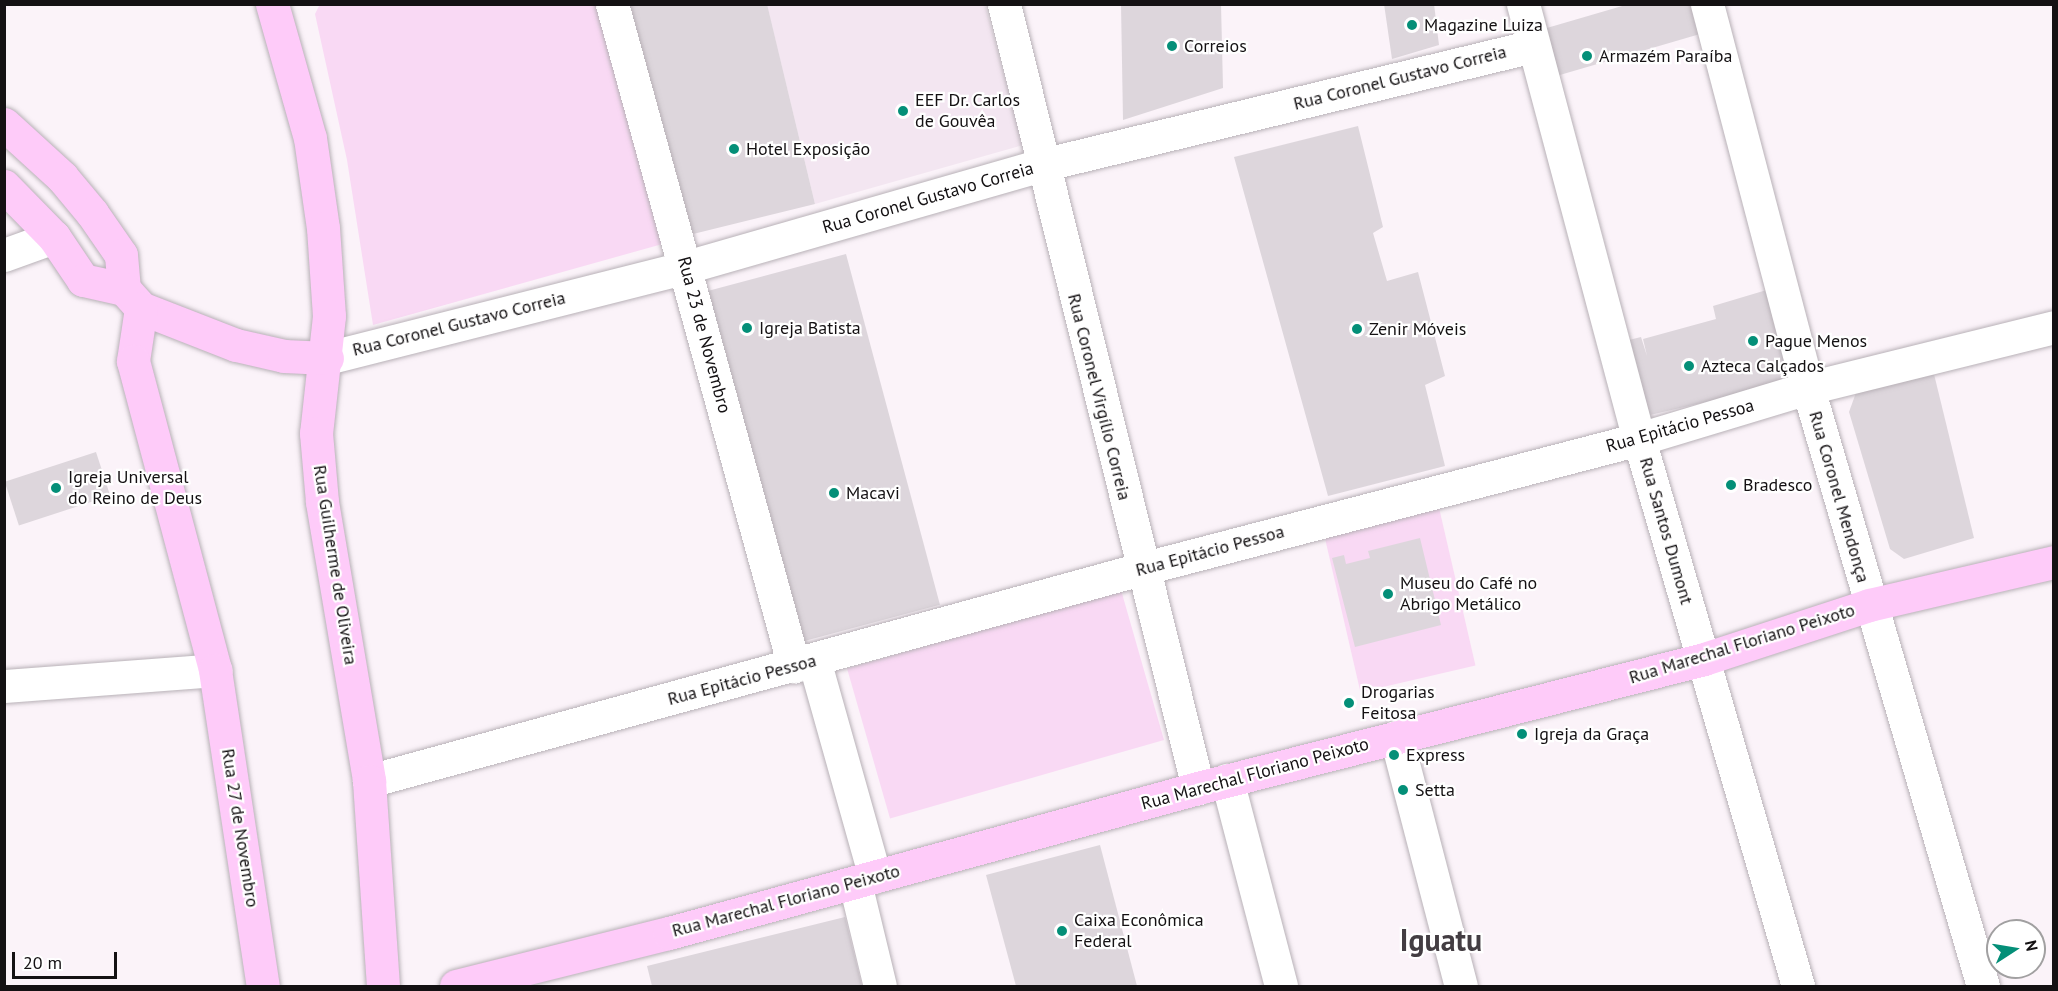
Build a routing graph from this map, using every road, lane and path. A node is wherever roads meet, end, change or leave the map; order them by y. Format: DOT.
graph roads {
  1 [pos="272,4"];
  2 [pos="612,4"];
  3 [pos="1004,4"];
  4 [pos="1523,4"];
  5 [pos="1707,4"];
  6 [pos="1533,46"];
  7 [pos="4,124"];
  8 [pos="1042,165"];
  9 [pos="4,186"];
  10 [pos="54,237"];
  11 [pos="4,255"];
  12 [pos="686,267"];
  13 [pos="133,298"];
  14 [pos="2054,327"];
  15 [pos="327,358"];
  16 [pos="1808,388"];
  17 [pos="1639,439"];
  18 [pos="2054,562"];
  19 [pos="1141,569"];
  20 [pos="1869,605"];
  21 [pos="1704,659"];
  22 [pos="804,663"];
  23 [pos="215,670"];
  24 [pos="4,686"];
  25 [pos="1396,737"];
  26 [pos="369,781"];
  27 [pos="1213,784"];
  28 [pos="865,880"];
  29 [pos="263,987"];
  30 [pos="383,987"];
  31 [pos="456,987"];
  32 [pos="880,987"];
  33 [pos="1281,987"];
  34 [pos="1461,987"];
  35 [pos="1798,987"];
  36 [pos="1983,987"];
  1 -- 15 [label="main road, Rua Guilherme de Oliveira"];
  2 -- 12 [label="street, Rua 23 de Novembro"];
  3 -- 8 [label="street, Rua Coronel Virgílio Correia"];
  4 -- 6 [label="street, Rua Santos Dumont"];
  5 -- 16 [label="street, Rua Coronel Mendonça"];
  6 -- 8 [label="street, Rua Coronel Gustavo Correia"];
  6 -- 17 [label="street, Rua Santos Dumont"];
  7 -- 13 [label="main road, Rua 27 de Novembro"];
  8 -- 12 [label="street, Rua Coronel Gustavo Correia"];
  8 -- 19 [label="street, Rua Coronel Virgílio Correia"];
  9 -- 10 [label="main road"];
  10 -- 11 [label="street"];
  10 -- 13 [label="main road"];
  12 -- 15 [label="street, Rua Coronel Gustavo Correia"];
  12 -- 22 [label="street, Rua 23 de Novembro"];
  13 -- 15 [label="main road"];
  13 -- 23 [label="main road, Rua 27 de Novembro"];
  14 -- 16 [label="street, Rua Epitácio Pessoa"];
  15 -- 26 [label="main road, Rua Guilherme de Oliveira"];
  16 -- 17 [label="street, Rua Epitácio Pessoa"];
  16 -- 20 [label="street, Rua Coronel Mendonça"];
  17 -- 19 [label="street, Rua Epitácio Pessoa"];
  17 -- 21 [label="street, Rua Santos Dumont"];
  18 -- 20 [label="main road, Rua Marechal Floriano Peixoto"];
  19 -- 22 [label="street, Rua Epitácio Pessoa"];
  19 -- 27 [label="street, Rua Coronel Virgílio Correia"];
  20 -- 21 [label="main road, Rua Marechal Floriano Peixoto"];
  20 -- 36 [label="street, Rua Coronel Mendonça"];
  21 -- 25 [label="main road, Rua Marechal Floriano Peixoto"];
  21 -- 35 [label="street, Rua Santos Dumont"];
  22 -- 26 [label="street, Rua Epitácio Pessoa"];
  22 -- 28 [label="street, Rua 23 de Novembro"];
  23 -- 24 [label="street"];
  23 -- 29 [label="main road, Rua 27 de Novembro"];
  25 -- 27 [label="main road, Rua Marechal Floriano Peixoto"];
  25 -- 34 [label="street"];
  26 -- 30 [label="main road, Rua Guilherme de Oliveira"];
  27 -- 28 [label="main road, Rua Marechal Floriano Peixoto"];
  27 -- 33 [label="street, Rua Coronel Virgílio Correia"];
  28 -- 31 [label="main road, Rua Marechal Floriano Peixoto"];
  28 -- 32 [label="street, Rua 23 de Novembro"];
}
